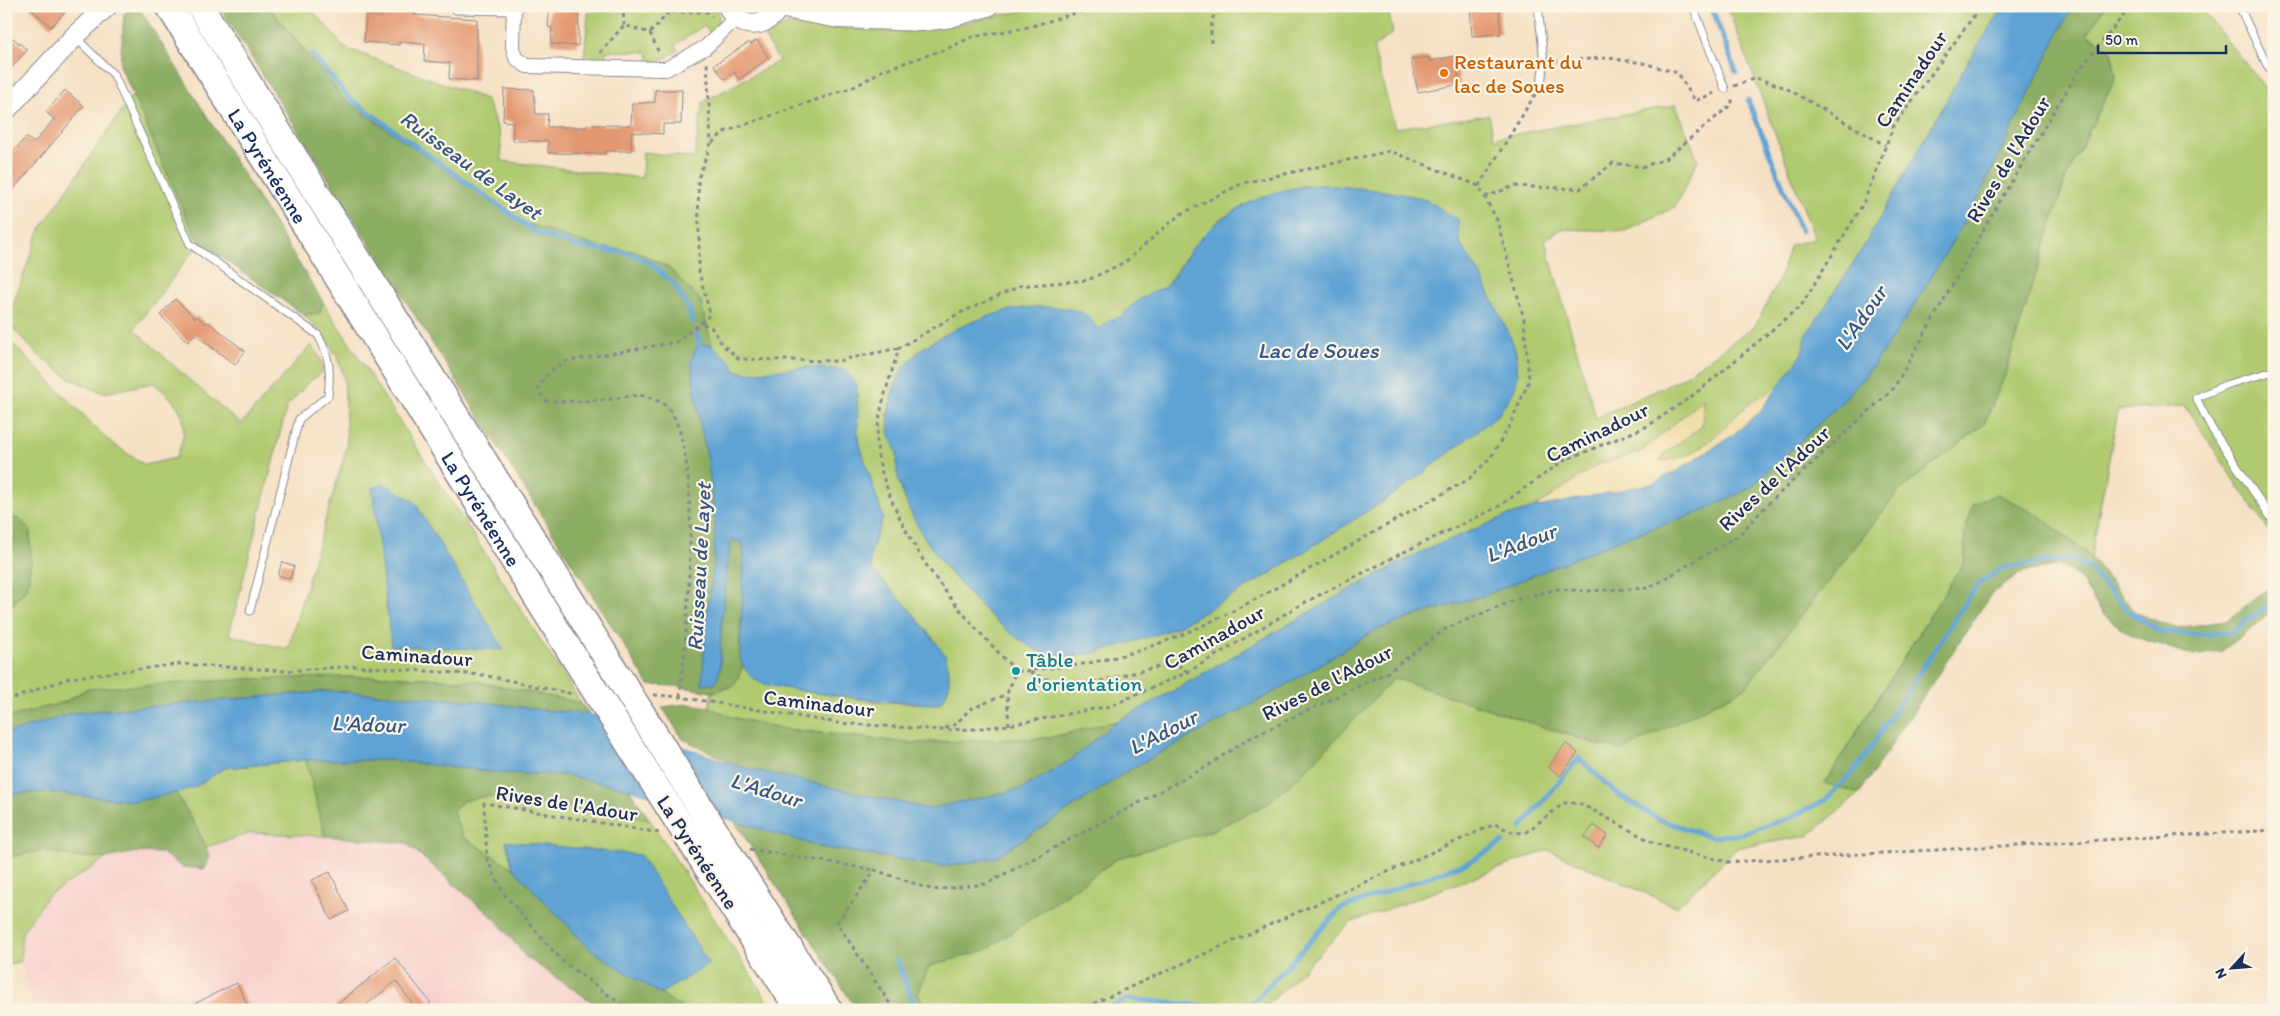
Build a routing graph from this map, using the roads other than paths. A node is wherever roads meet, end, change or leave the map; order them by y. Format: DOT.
graph roads {
  1 [pos="107,6"];
  2 [pos="168,6"];
  3 [pos="200,6"];
  4 [pos="456,6"];
  5 [pos="988,6"];
  6 [pos="1538,6"];
  7 [pos="1693,6"];
  8 [pos="2239,6"];
  9 [pos="779,7"];
  10 [pos="514,9"];
  11 [pos="730,17"];
  12 [pos="75,36"];
  13 [pos="2274,73"];
  14 [pos="1541,83"];
  15 [pos="1725,89"];
  16 [pos="6,110"];
  17 [pos="2274,371"];
  18 [pos="2274,522"];
  19 [pos="250,611"];
  20 [pos="799,1010"];
  21 [pos="829,1010"];
  1 -- 12 [label="main road"];
  2 -- 20 [label="highway, La Pyrénéenne, bridge"];
  3 -- 21 [label="highway, La Pyrénéenne, bridge"];
  4 -- 10 [label="lane"];
  5 -- 9 [label="main road"];
  6 -- 14 [label="lane"];
  7 -- 15 [label="lane"];
  8 -- 13 [label="lane"];
  9 -- 11 [label="main road"];
  10 -- 11 [label="street"];
  12 -- 16 [label="main road"];
  12 -- 19 [label="lane"];
  17 -- 18 [label="lane"];
}
